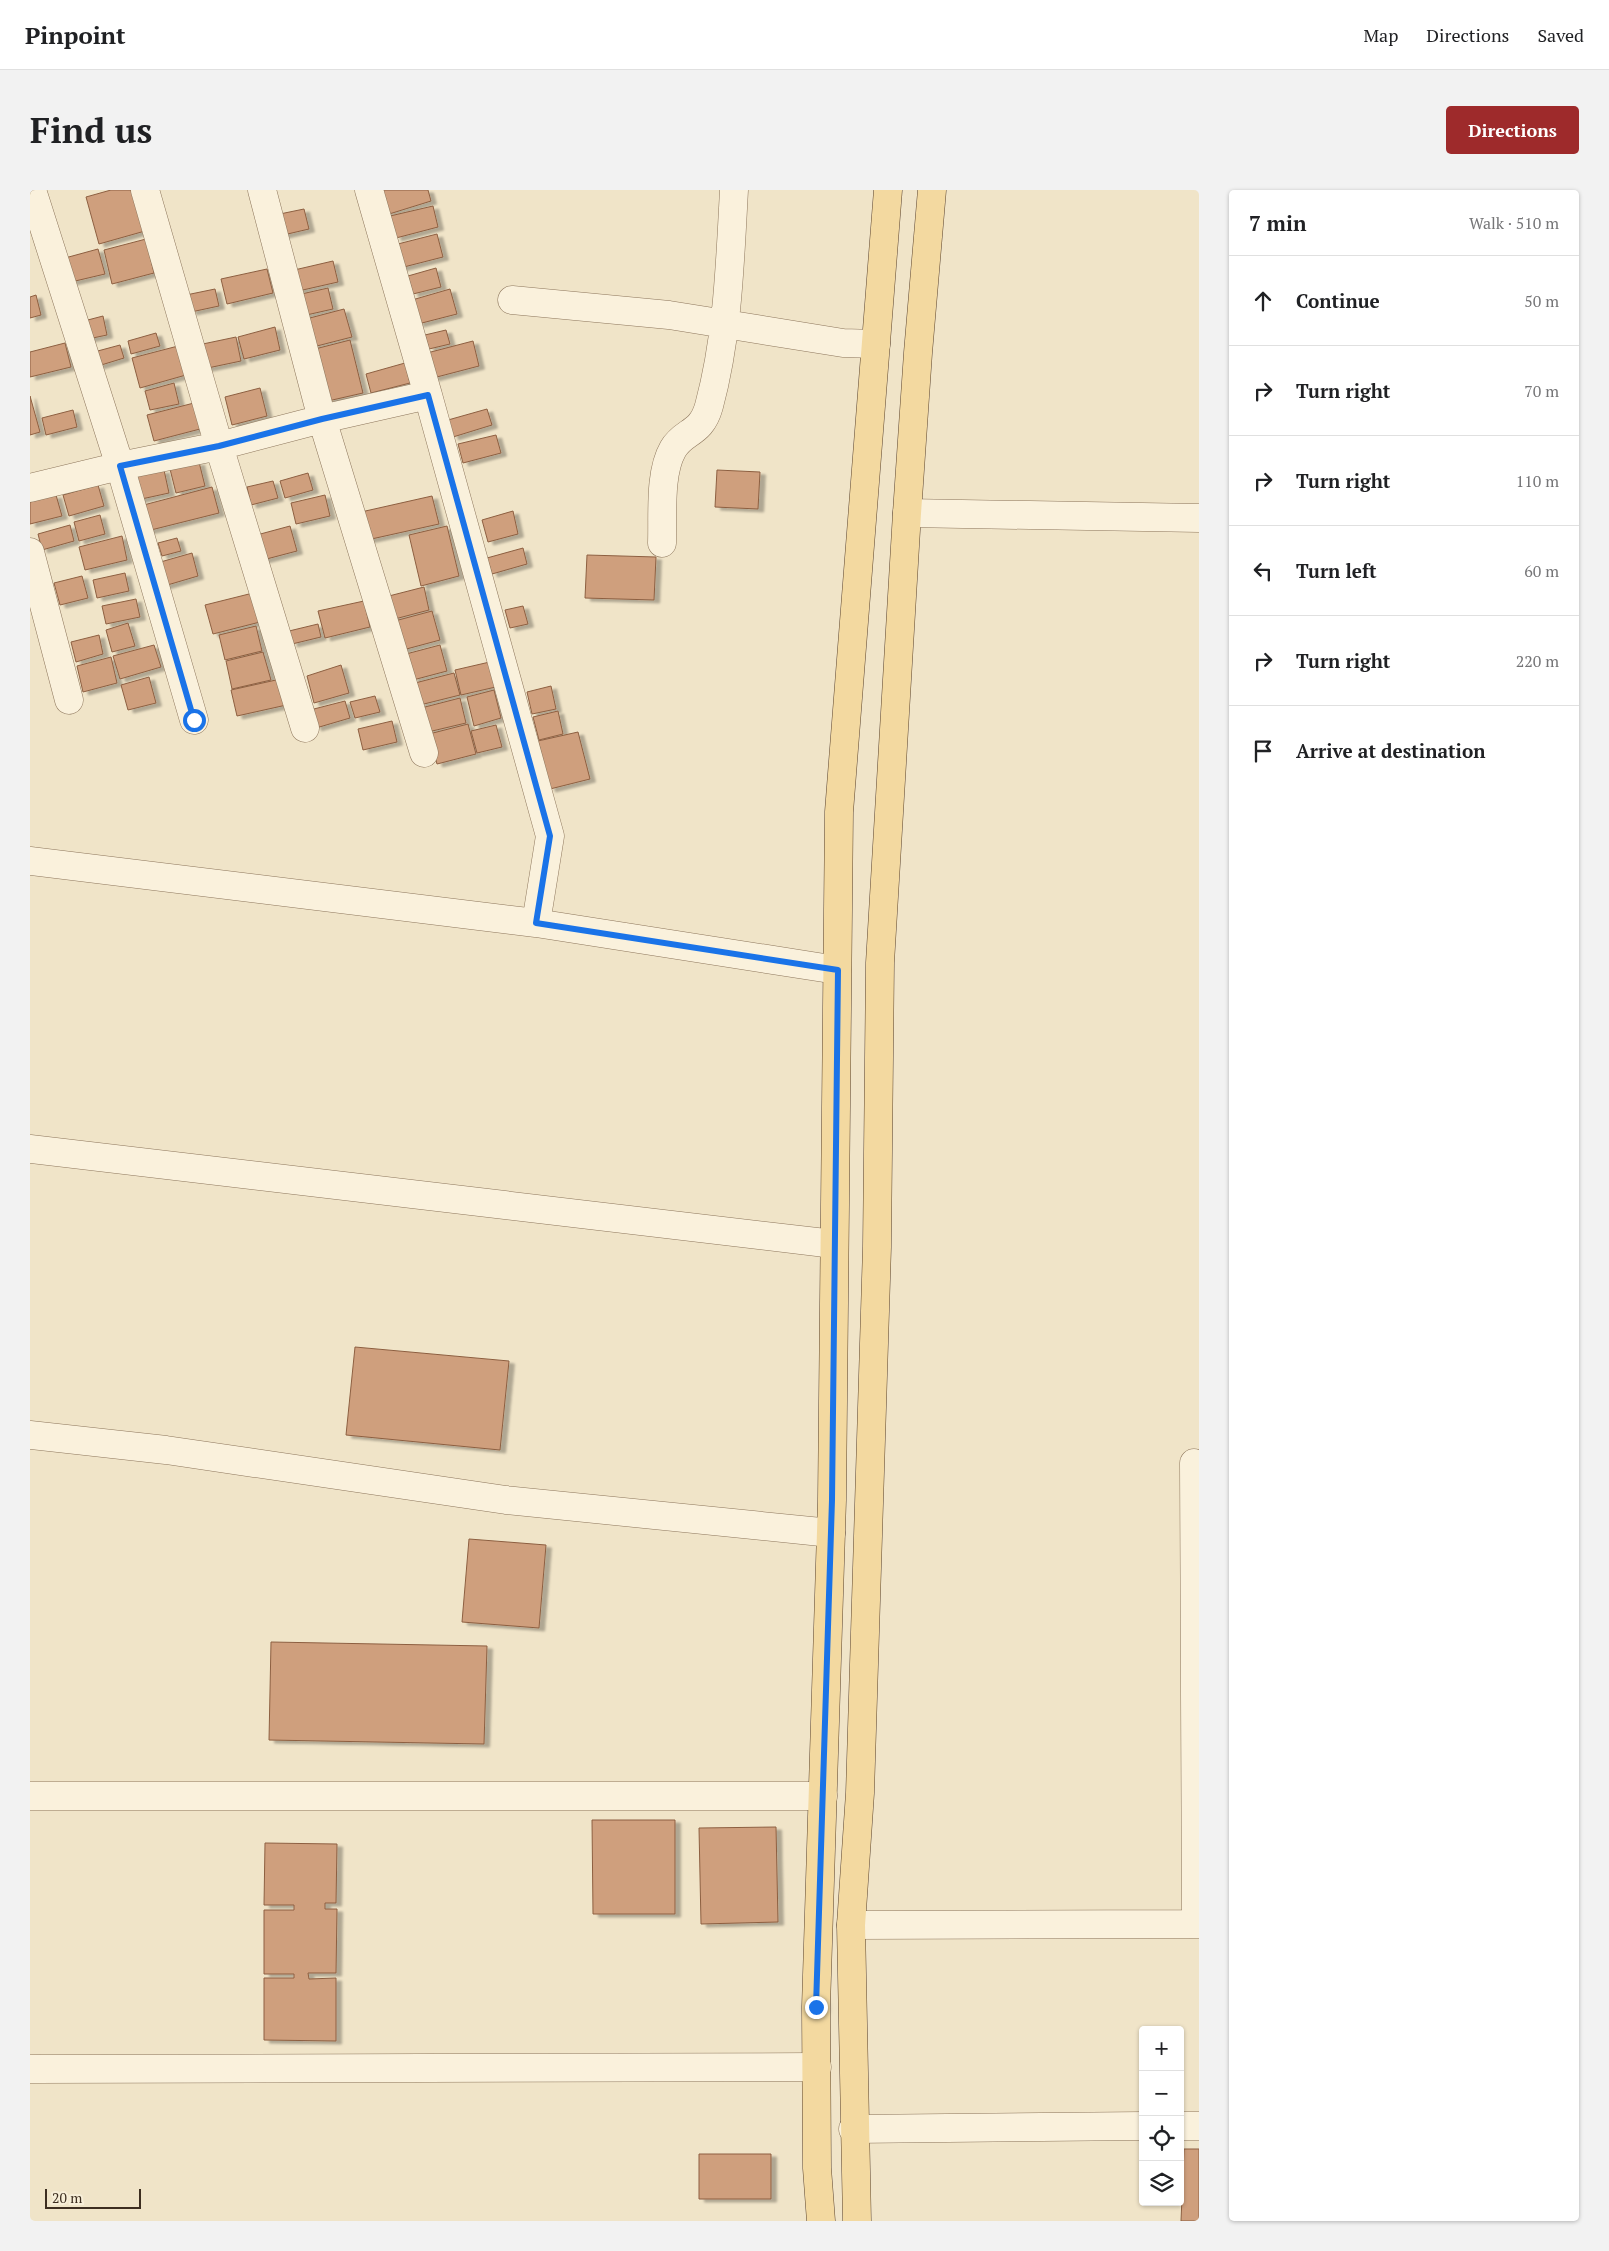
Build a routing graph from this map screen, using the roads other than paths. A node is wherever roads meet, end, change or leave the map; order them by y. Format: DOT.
graph roads {
  1 [pos="32,190"];
  2 [pos="145,190"];
  3 [pos="262,190"];
  4 [pos="369,190"];
  5 [pos="734,190"];
  6 [pos="888,190"];
  7 [pos="932,190"];
  8 [pos="512,300"];
  9 [pos="725,325"];
  10 [pos="876,344"];
  11 [pos="428,395"];
  12 [pos="322,419"];
  13 [pos="219,446"];
  14 [pos="120,466"];
  15 [pos="30,488"];
  16 [pos="906,513"];
  17 [pos="1199,518"];
  18 [pos="662,542"];
  19 [pos="30,552"];
  20 [pos="69,700"];
  21 [pos="194,720"];
  22 [pos="305,728"];
  23 [pos="424,753"];
  24 [pos="30,861"];
  25 [pos="536,923"];
  26 [pos="838,970"];
  27 [pos="30,1149"];
  28 [pos="834,1244"];
  29 [pos="30,1435"];
  30 [pos="1194,1463"];
  31 [pos="831,1533"];
  32 [pos="30,1796"];
  33 [pos="823,1796"];
  34 [pos="1198,1924"];
  35 [pos="851,1925"];
  36 [pos="817,2067"];
  37 [pos="30,2069"];
  38 [pos="1139,2126"];
  39 [pos="1184,2126"];
  40 [pos="1199,2126"];
  41 [pos="853,2129"];
  42 [pos="821,2221"];
  43 [pos="856,2221"];
  1 -- 14 [label="street"];
  2 -- 13 [label="street"];
  3 -- 12 [label="street"];
  4 -- 11 [label="street"];
  5 -- 9 [label="street"];
  6 -- 10 [label="main road"];
  7 -- 16 [label="main road"];
  8 -- 9 [label="street"];
  9 -- 10 [label="street"];
  9 -- 18 [label="street"];
  10 -- 26 [label="main road"];
  11 -- 12 [label="street"];
  11 -- 25 [label="street"];
  12 -- 13 [label="street"];
  12 -- 23 [label="street"];
  13 -- 14 [label="street"];
  13 -- 22 [label="street"];
  14 -- 15 [label="street"];
  14 -- 21 [label="street"];
  16 -- 17 [label="street"];
  16 -- 35 [label="main road"];
  19 -- 20 [label="street"];
  24 -- 25 [label="street"];
  25 -- 26 [label="street"];
  26 -- 28 [label="main road"];
  27 -- 28 [label="street"];
  28 -- 31 [label="main road"];
  29 -- 31 [label="street"];
  30 -- 34 [label="street"];
  31 -- 33 [label="main road"];
  32 -- 33 [label="street"];
  33 -- 36 [label="main road"];
  34 -- 35 [label="street"];
  35 -- 41 [label="main road"];
  36 -- 37 [label="street"];
  36 -- 42 [label="main road"];
  38 -- 41 [label="street"];
  39 -- 40 [label="street"];
  41 -- 43 [label="main road"];
}
